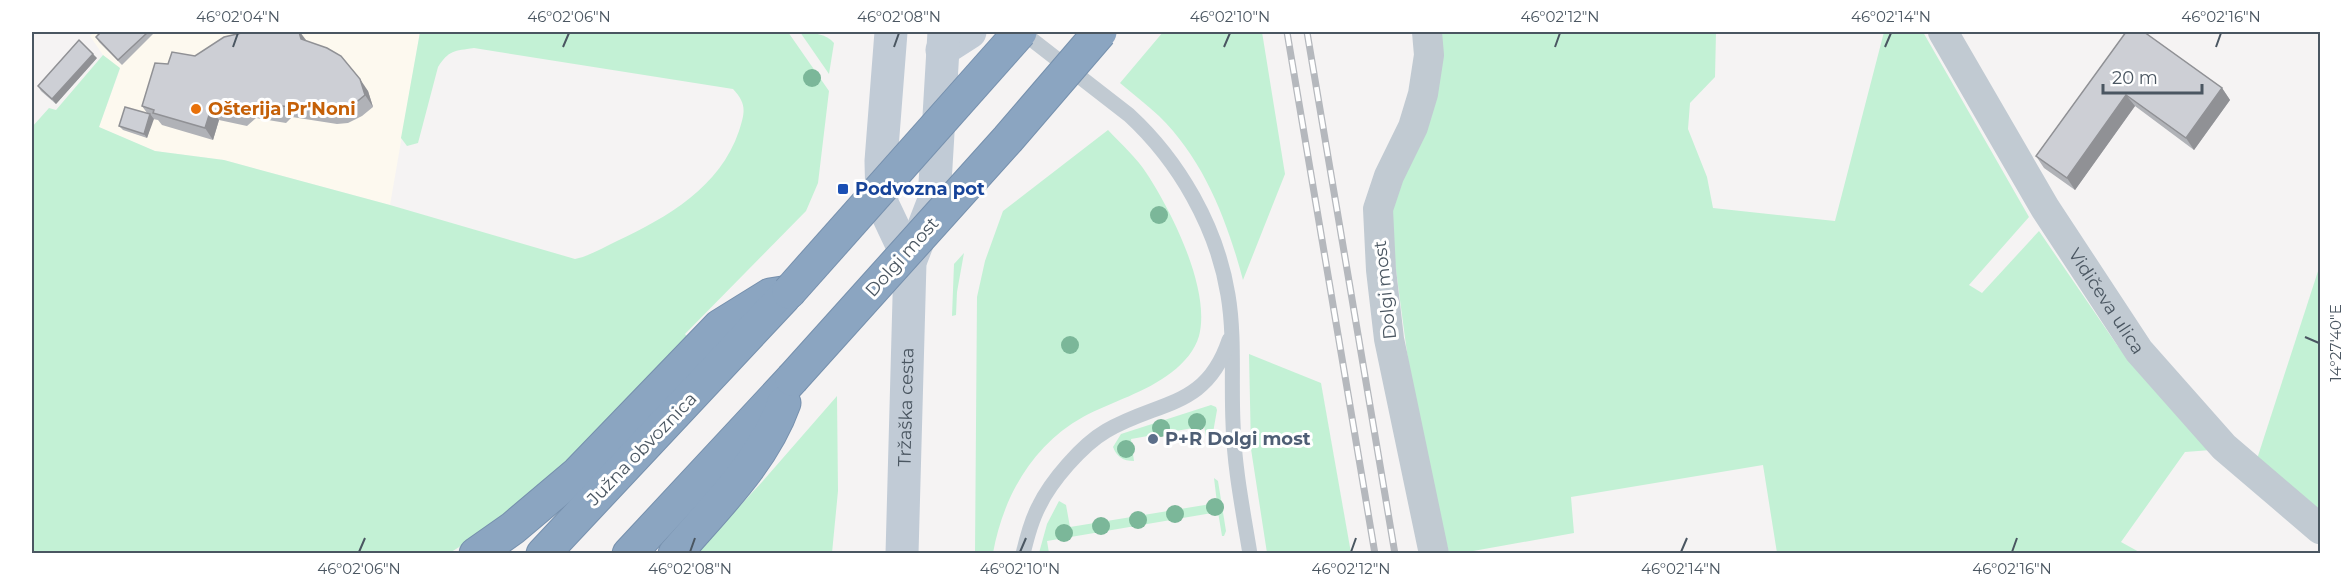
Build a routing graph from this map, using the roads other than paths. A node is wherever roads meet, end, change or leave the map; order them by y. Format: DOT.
graph roads {
  1 [pos="891,32"];
  2 [pos="970,32"];
  3 [pos="1021,32"];
  4 [pos="1100,32"];
  5 [pos="1427,32"];
  6 [pos="1943,32"];
  7 [pos="943,41"];
  8 [pos="910,262"];
  9 [pos="1231,331"];
  10 [pos="731,335"];
  11 [pos="735,461"];
  12 [pos="2320,529"];
  13 [pos="476,554"];
  14 [pos="543,554"];
  15 [pos="629,554"];
  16 [pos="675,554"];
  17 [pos="902,554"];
  18 [pos="1023,554"];
  19 [pos="1250,554"];
  20 [pos="1434,554"];
  1 -- 8 [label="main road, Tržaška cesta"];
  2 -- 7 [label="main road"];
  3 -- 9 [label="lane"];
  3 -- 10 [label="highway, bridge"];
  4 -- 11 [label="highway, Dolgi most, bridge"];
  5 -- 20 [label="street, Dolgi most"];
  6 -- 12 [label="street, Vidičeva ulica"];
  7 -- 8 [label="main road, Tržaška cesta"];
  8 -- 17 [label="main road, Tržaška cesta"];
  9 -- 18 [label="lane"];
  9 -- 19 [label="lane"];
  10 -- 13 [label="highway"];
  10 -- 14 [label="highway, Južna obvoznica"];
  11 -- 15 [label="highway"];
  11 -- 16 [label="highway"];
}
